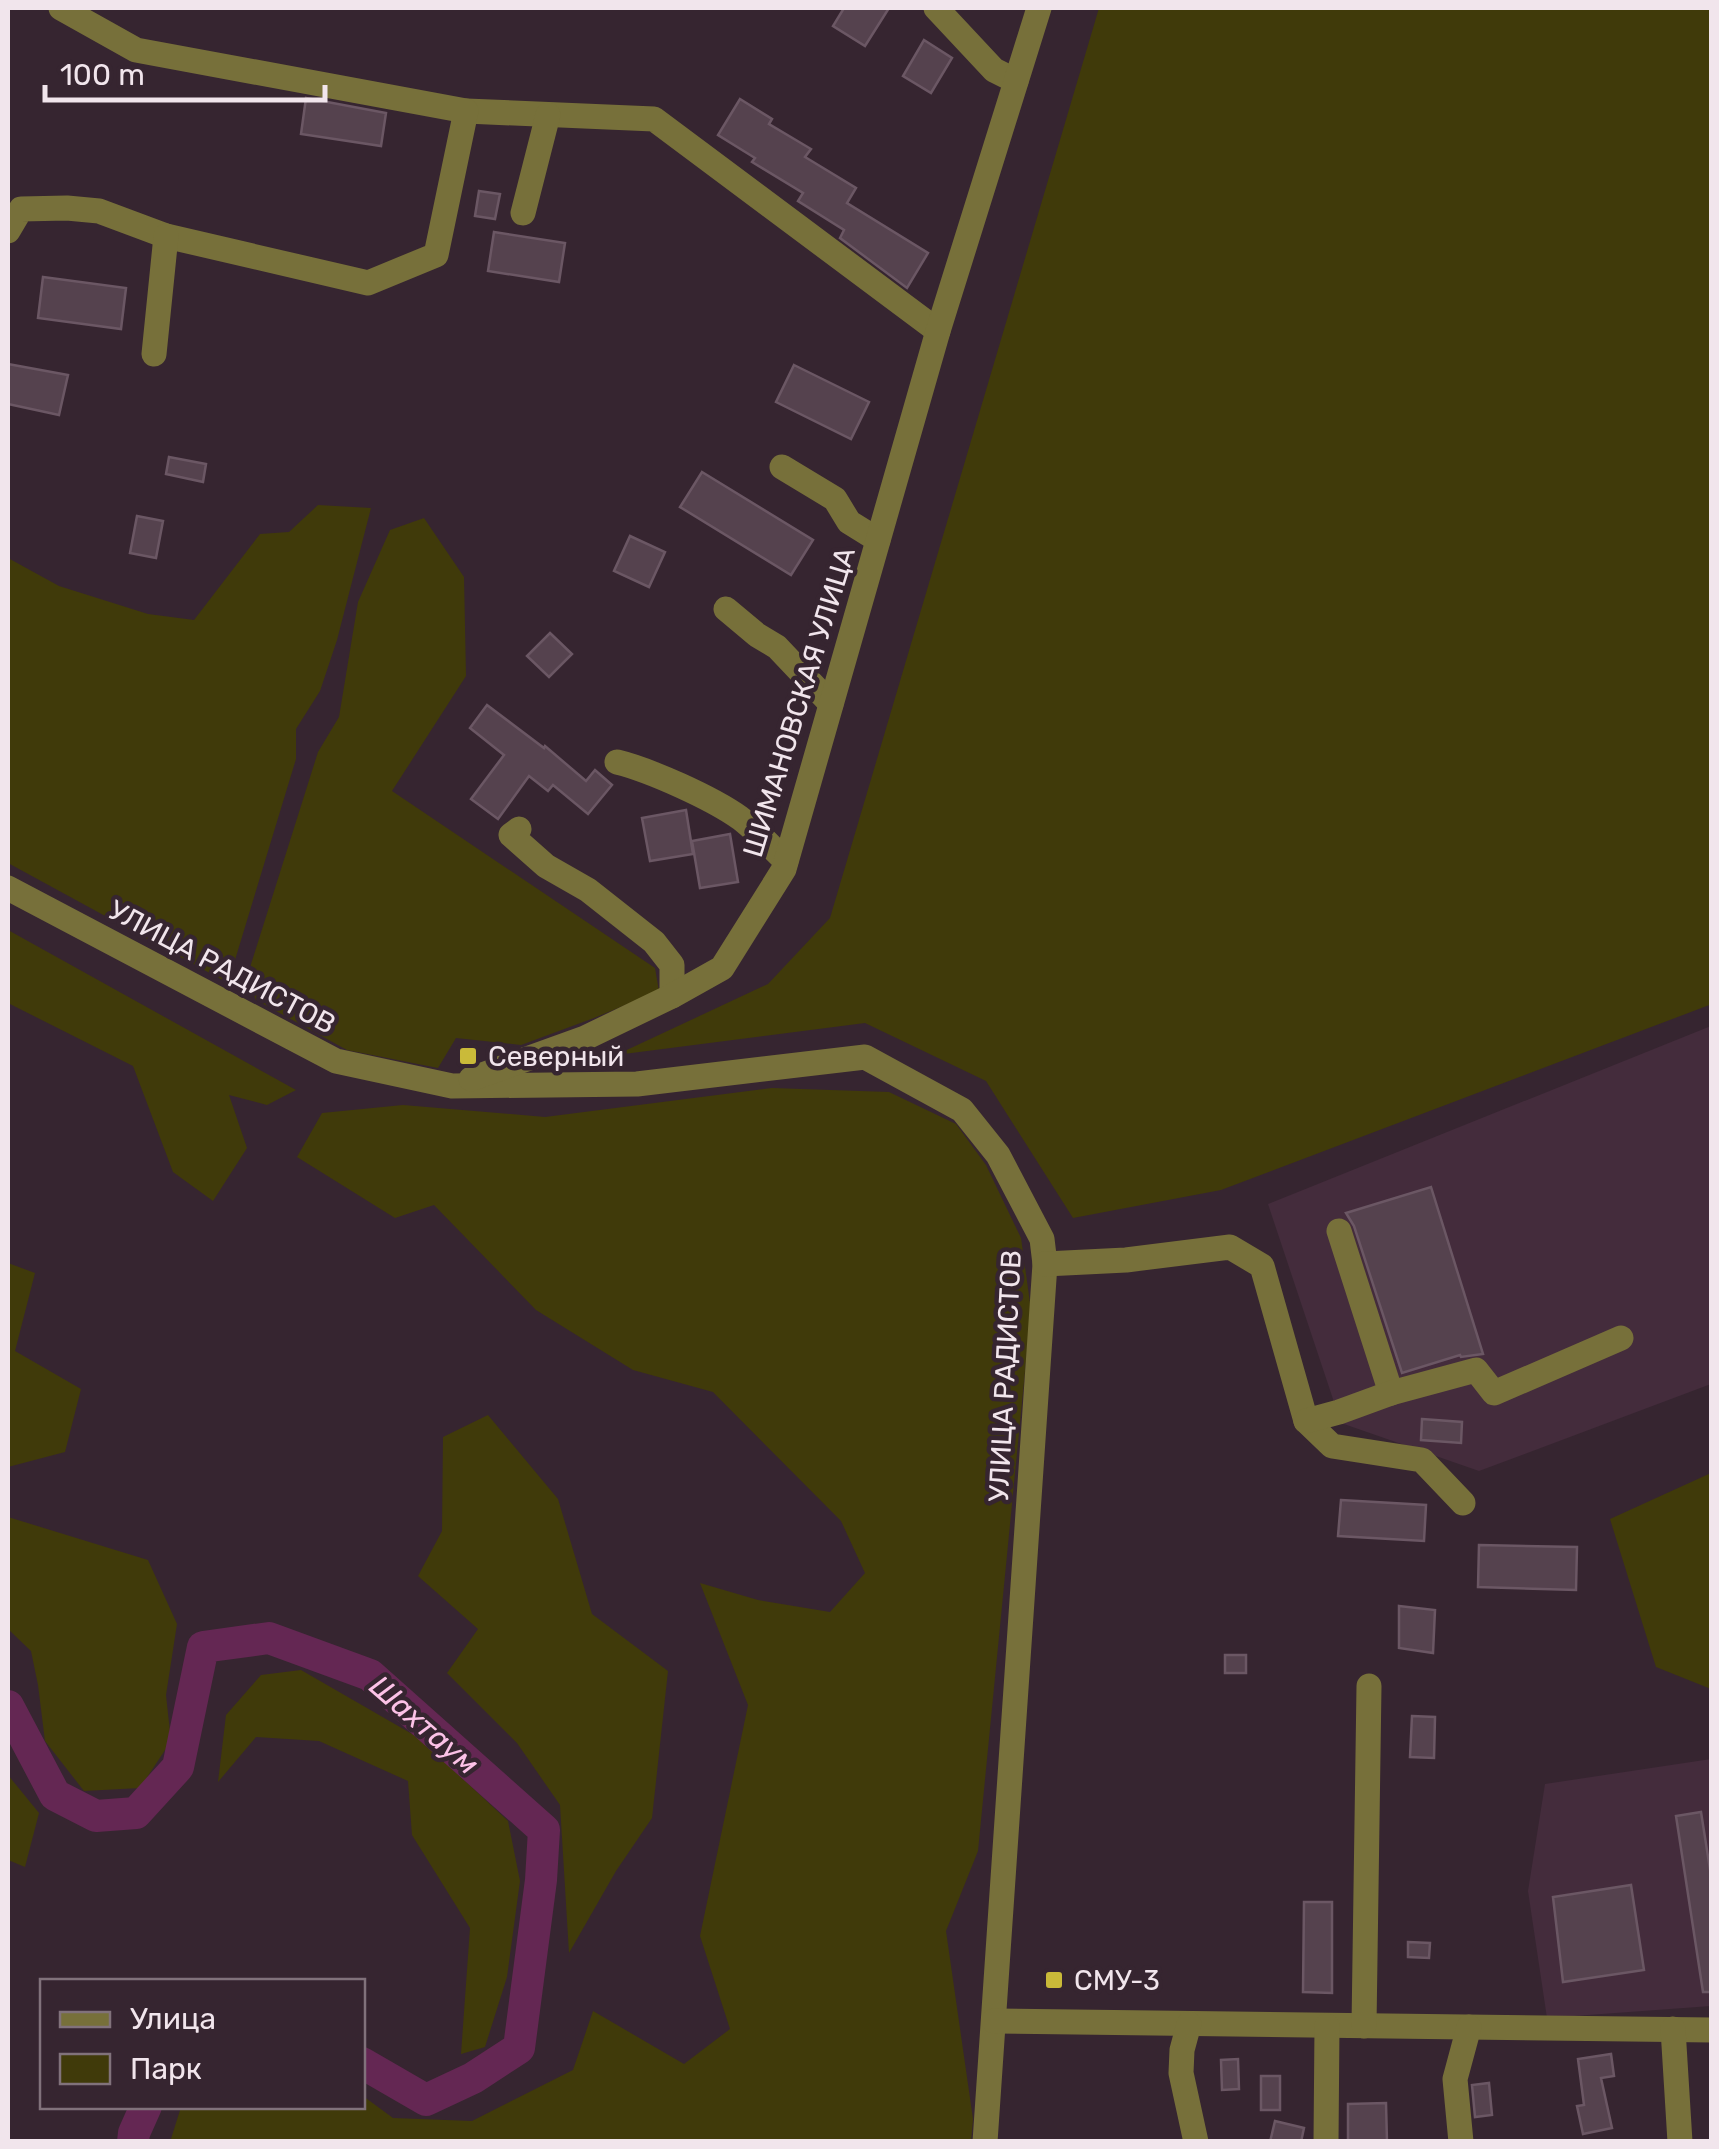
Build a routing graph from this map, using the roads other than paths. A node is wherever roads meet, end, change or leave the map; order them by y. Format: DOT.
graph roads {
  1 [pos="61,8"];
  2 [pos="936,8"];
  3 [pos="1039,8"];
  4 [pos="1016,82"];
  5 [pos="466,111"];
  6 [pos="548,114"];
  7 [pos="523,213"];
  8 [pos="8,230"];
  9 [pos="166,236"];
  10 [pos="938,332"];
  11 [pos="154,354"];
  12 [pos="782,467"];
  13 [pos="878,540"];
  14 [pos="726,608"];
  15 [pos="831,704"];
  16 [pos="617,762"];
  17 [pos="518,830"];
  18 [pos="786,861"];
  19 [pos="8,888"];
  20 [pos="672,996"];
  21 [pos="452,1086"];
  22 [pos="1340,1231"];
  23 [pos="1045,1264"];
  24 [pos="1620,1338"];
  25 [pos="1391,1393"];
  26 [pos="1306,1421"];
  27 [pos="1463,1503"];
  28 [pos="1370,1686"];
  29 [pos="994,2022"];
  30 [pos="1190,2024"];
  31 [pos="1328,2026"];
  32 [pos="1364,2026"];
  33 [pos="1469,2027"];
  34 [pos="1673,2029"];
  35 [pos="1712,2030"];
  36 [pos="985,2142"];
  37 [pos="1196,2142"];
  38 [pos="1326,2142"];
  39 [pos="1461,2142"];
  40 [pos="1680,2142"];
  1 -- 5 [label="street"];
  2 -- 4 [label="street"];
  3 -- 4 [label="street, ШИМАНОВСКАЯ УЛИЦА"];
  4 -- 10 [label="street, ШИМАНОВСКАЯ УЛИЦА"];
  5 -- 6 [label="street"];
  5 -- 9 [label="street"];
  6 -- 7 [label="street"];
  6 -- 10 [label="street"];
  8 -- 9 [label="street"];
  9 -- 11 [label="street"];
  10 -- 13 [label="street, ШИМАНОВСКАЯ УЛИЦА"];
  12 -- 13 [label="street"];
  13 -- 15 [label="street, ШИМАНОВСКАЯ УЛИЦА"];
  14 -- 15 [label="street"];
  15 -- 18 [label="street, ШИМАНОВСКАЯ УЛИЦА"];
  16 -- 18 [label="street"];
  17 -- 20 [label="street"];
  18 -- 20 [label="street, ШИМАНОВСКАЯ УЛИЦА"];
  19 -- 21 [label="street, УЛИЦА РАДИСТОВ"];
  20 -- 21 [label="street, ШИМАНОВСКАЯ УЛИЦА"];
  21 -- 23 [label="street, УЛИЦА РАДИСТОВ"];
  22 -- 25 [label="street"];
  23 -- 26 [label="street"];
  23 -- 29 [label="street, УЛИЦА РАДИСТОВ"];
  24 -- 25 [label="street"];
  25 -- 26 [label="street"];
  26 -- 27 [label="street"];
  28 -- 32 [label="street"];
  29 -- 30 [label="street"];
  29 -- 36 [label="street, УЛИЦА РАДИСТОВ"];
  30 -- 31 [label="street"];
  30 -- 37 [label="street"];
  31 -- 32 [label="street"];
  31 -- 38 [label="street"];
  32 -- 33 [label="street"];
  33 -- 34 [label="street"];
  33 -- 39 [label="street"];
  34 -- 35 [label="street"];
  34 -- 40 [label="street"];
}
